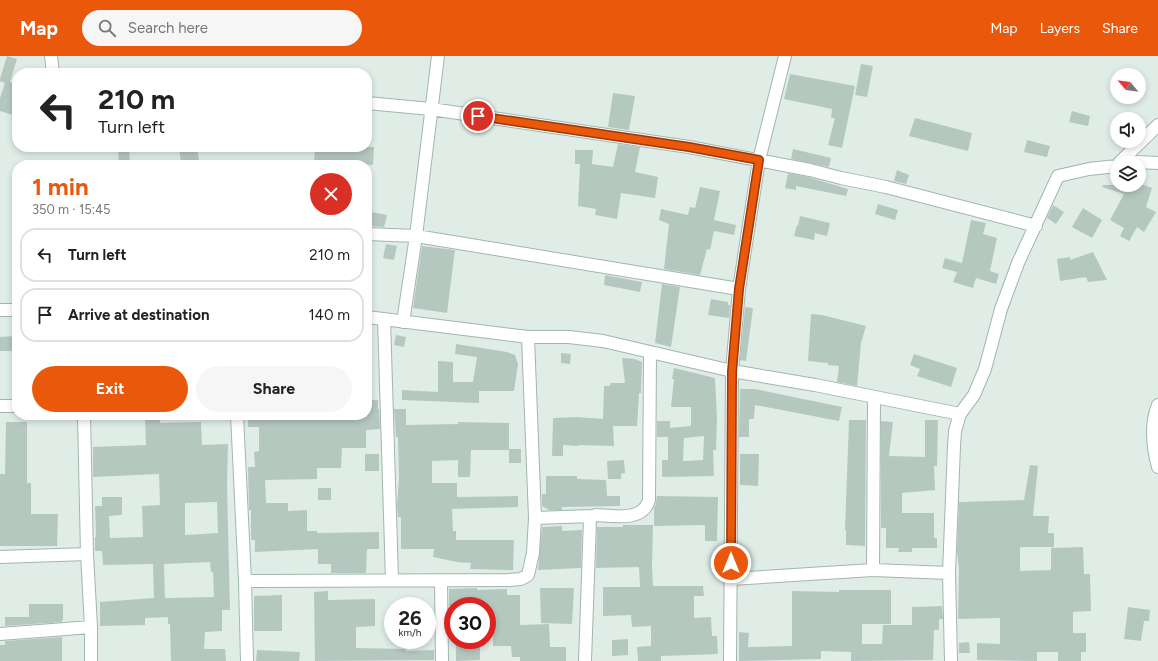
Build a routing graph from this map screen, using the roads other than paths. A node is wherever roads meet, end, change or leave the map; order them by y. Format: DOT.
graph roads {
  1 [pos="51,56"];
  2 [pos="438,56"];
  3 [pos="786,56"];
  4 [pos="52,68"];
  5 [pos="372,103"];
  6 [pos="431,109"];
  7 [pos="1158,125"];
  8 [pos="1126,156"];
  9 [pos="759,160"];
  10 [pos="1146,162"];
  11 [pos="1158,163"];
  12 [pos="1110,166"];
  13 [pos="1036,226"];
  14 [pos="372,234"];
  15 [pos="416,236"];
  16 [pos="739,289"];
  17 [pos="0,310"];
  18 [pos="12,310"];
  19 [pos="372,318"];
  20 [pos="384,320"];
  21 [pos="403,322"];
  22 [pos="528,337"];
  23 [pos="650,352"];
  24 [pos="732,372"];
  25 [pos="874,397"];
  26 [pos="1158,405"];
  27 [pos="0,406"];
  28 [pos="12,406"];
  29 [pos="960,414"];
  30 [pos="84,420"];
  31 [pos="237,420"];
  32 [pos="1158,467"];
  33 [pos="592,516"];
  34 [pos="534,518"];
  35 [pos="87,554"];
  36 [pos="0,557"];
  37 [pos="873,570"];
  38 [pos="948,574"];
  39 [pos="731,579"];
  40 [pos="392,580"];
  41 [pos="245,581"];
  42 [pos="441,581"];
  43 [pos="91,627"];
  44 [pos="0,634"];
  45 [pos="91,661"];
  46 [pos="247,661"];
  47 [pos="442,661"];
  48 [pos="585,661"];
  49 [pos="730,661"];
  50 [pos="951,661"];
  1 -- 4 [label="street"];
  2 -- 6 [label="street"];
  3 -- 9 [label="street"];
  5 -- 6 [label="street"];
  6 -- 9 [label="street"];
  6 -- 15 [label="street"];
  7 -- 8 [label="street"];
  9 -- 13 [label="street"];
  9 -- 16 [label="street"];
  10 -- 11 [label="street"];
  12 -- 13 [label="street"];
  13 -- 29 [label="street"];
  14 -- 15 [label="street"];
  15 -- 16 [label="street"];
  15 -- 21 [label="street"];
  16 -- 24 [label="street"];
  17 -- 18 [label="street"];
  19 -- 20 [label="street"];
  20 -- 21 [label="street"];
  20 -- 40 [label="street"];
  21 -- 22 [label="street"];
  22 -- 23 [label="street"];
  22 -- 34 [label="street"];
  23 -- 24 [label="street"];
  23 -- 33 [label="street"];
  24 -- 25 [label="street"];
  24 -- 39 [label="street"];
  25 -- 29 [label="street"];
  25 -- 37 [label="street"];
  26 -- 32 [label="street"];
  27 -- 28 [label="street"];
  29 -- 38 [label="street"];
  30 -- 35 [label="street"];
  31 -- 41 [label="street"];
  33 -- 34 [label="street"];
  33 -- 48 [label="street"];
  34 -- 42 [label="street"];
  35 -- 36 [label="street"];
  35 -- 43 [label="street"];
  37 -- 38 [label="street"];
  37 -- 39 [label="street"];
  38 -- 50 [label="street"];
  39 -- 49 [label="street"];
  40 -- 41 [label="street"];
  40 -- 42 [label="street"];
  41 -- 46 [label="street"];
  42 -- 47 [label="street"];
  43 -- 44 [label="street"];
  43 -- 45 [label="street"];
}
